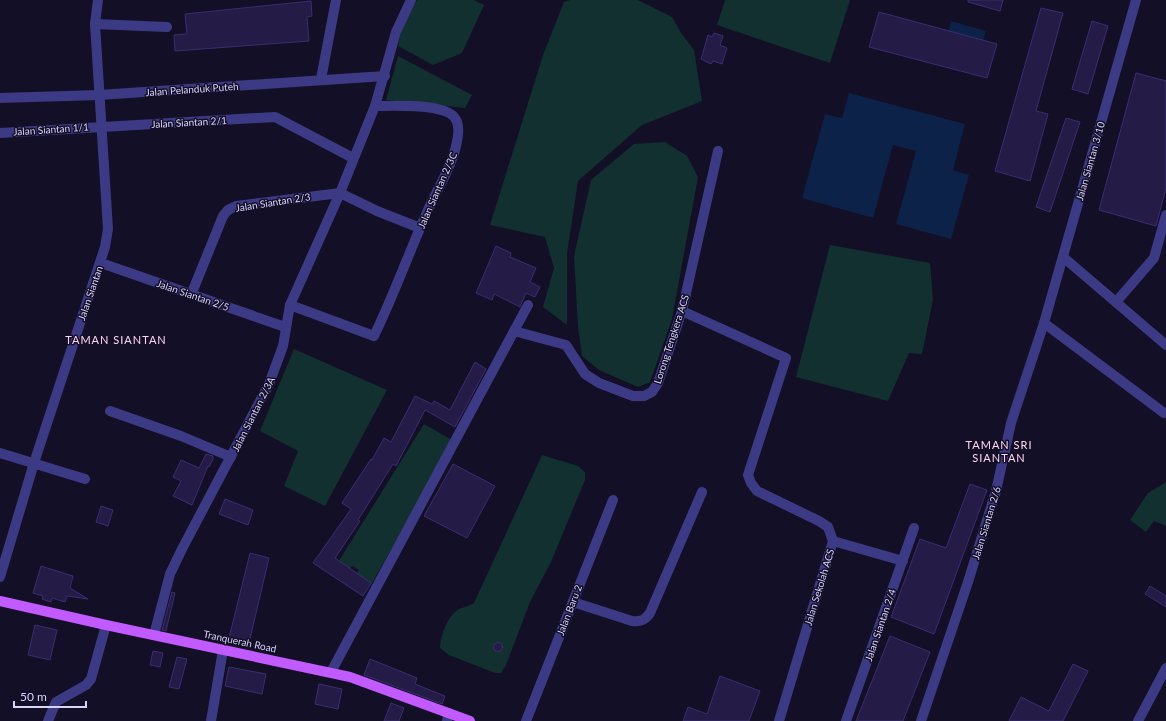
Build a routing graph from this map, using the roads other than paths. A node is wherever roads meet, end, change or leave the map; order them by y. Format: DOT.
graph roads {
  1 [pos="98,0"];
  2 [pos="336,0"];
  3 [pos="411,0"];
  4 [pos="1136,0"];
  5 [pos="95,24"];
  6 [pos="167,26"];
  7 [pos="385,76"];
  8 [pos="321,79"];
  9 [pos="99,95"];
  10 [pos="0,98"];
  11 [pos="374,106"];
  12 [pos="102,126"];
  13 [pos="0,132"];
  14 [pos="718,151"];
  15 [pos="353,158"];
  16 [pos="340,193"];
  17 [pos="1166,215"];
  18 [pos="420,228"];
  19 [pos="1062,257"];
  20 [pos="101,263"];
  21 [pos="191,295"];
  22 [pos="1116,302"];
  23 [pos="528,304"];
  24 [pos="290,305"];
  25 [pos="682,311"];
  26 [pos="1044,323"];
  27 [pos="285,327"];
  28 [pos="514,331"];
  29 [pos="1166,345"];
  30 [pos="110,411"];
  31 [pos="1164,413"];
  32 [pos="0,453"];
  33 [pos="231,457"];
  34 [pos="34,463"];
  35 [pos="85,478"];
  36 [pos="702,492"];
  37 [pos="612,500"];
  38 [pos="914,528"];
  39 [pos="833,541"];
  40 [pos="902,561"];
  41 [pos="0,577"];
  42 [pos="0,601"];
  43 [pos="573,602"];
  44 [pos="106,625"];
  45 [pos="154,635"];
  46 [pos="223,650"];
  47 [pos="1166,668"];
  48 [pos="331,672"];
  49 [pos="448,717"];
  50 [pos="48,721"];
  51 [pos="211,721"];
  52 [pos="470,721"];
  53 [pos="526,721"];
  54 [pos="779,721"];
  55 [pos="846,721"];
  56 [pos="921,721"];
  57 [pos="1138,721"];
  1 -- 5 [label="street, Jalan Siantan"];
  2 -- 8 [label="street"];
  3 -- 7 [label="street, Jalan Siantan 2/3A"];
  4 -- 19 [label="street, Jalan Siantan 3/10"];
  5 -- 6 [label="street"];
  5 -- 9 [label="street, Jalan Siantan"];
  7 -- 8 [label="street, Jalan Pelanduk Puteh"];
  7 -- 11 [label="street, Jalan Siantan 2/3A"];
  8 -- 9 [label="street, Jalan Pelanduk Puteh"];
  9 -- 10 [label="street, Jalan Pelanduk Puteh"];
  9 -- 12 [label="street, Jalan Siantan"];
  11 -- 15 [label="street, Jalan Siantan 2/3A"];
  11 -- 18 [label="street, Jalan Siantan 2/3C"];
  12 -- 13 [label="street, Jalan Siantan 1/1"];
  12 -- 15 [label="street, Jalan Siantan 2/1"];
  12 -- 20 [label="street, Jalan Siantan"];
  14 -- 25 [label="street, Lorong Tengkera ACS"];
  15 -- 16 [label="street, Jalan Siantan 2/3A"];
  16 -- 18 [label="street"];
  16 -- 21 [label="street, Jalan Siantan 2/3"];
  16 -- 24 [label="street, Jalan Siantan 2/3A"];
  17 -- 22 [label="street"];
  18 -- 24 [label="street, Jalan Siantan 2/3C"];
  19 -- 22 [label="street"];
  19 -- 26 [label="street, Jalan Siantan 3/10"];
  20 -- 21 [label="street, Jalan Siantan 2/5"];
  20 -- 34 [label="street, Jalan Siantan"];
  21 -- 27 [label="street, Jalan Siantan 2/5"];
  22 -- 29 [label="street"];
  23 -- 28 [label="street"];
  24 -- 27 [label="street, Jalan Siantan 2/3A"];
  25 -- 28 [label="street, Lorong Tengkera ACS"];
  25 -- 39 [label="street, Jalan Sekolah ACS"];
  26 -- 31 [label="street"];
  26 -- 56 [label="street, Jalan Siantan 2/6"];
  27 -- 33 [label="street, Jalan Siantan 2/3A"];
  28 -- 48 [label="street"];
  30 -- 33 [label="street"];
  32 -- 34 [label="street"];
  33 -- 45 [label="street, Jalan Siantan 2/3A"];
  34 -- 35 [label="street"];
  34 -- 41 [label="street, Jalan Siantan"];
  36 -- 43 [label="street"];
  37 -- 43 [label="street, Jalan Baru 2"];
  38 -- 40 [label="street, Jalan Siantan 2/4"];
  39 -- 40 [label="street"];
  39 -- 54 [label="street, Jalan Sekolah ACS"];
  40 -- 55 [label="street, Jalan Siantan 2/4"];
  42 -- 44 [label="main road, Tranquerah Road"];
  43 -- 53 [label="street, Jalan Baru 2"];
  44 -- 45 [label="main road, Tranquerah Road"];
  44 -- 50 [label="street"];
  45 -- 46 [label="main road, Tranquerah Road"];
  46 -- 48 [label="main road, Tranquerah Road"];
  46 -- 51 [label="street"];
  47 -- 57 [label="street"];
  48 -- 49 [label="main road, Tranquerah Road"];
  49 -- 52 [label="main road, Tranquerah Road"];
}
